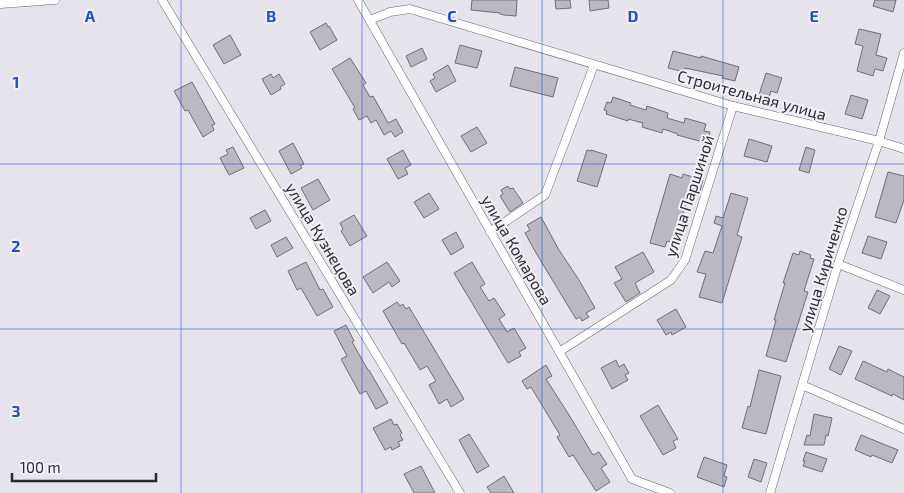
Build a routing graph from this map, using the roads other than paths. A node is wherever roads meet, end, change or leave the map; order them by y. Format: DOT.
graph roads {
  1 [pos="55,0"];
  2 [pos="162,0"];
  3 [pos="358,0"];
  4 [pos="0,4"];
  5 [pos="370,20"];
  6 [pos="904,53"];
  7 [pos="594,65"];
  8 [pos="732,106"];
  9 [pos="879,141"];
  10 [pos="904,149"];
  11 [pos="490,232"];
  12 [pos="838,264"];
  13 [pos="904,290"];
  14 [pos="559,352"];
  15 [pos="802,386"];
  16 [pos="904,429"];
  17 [pos="460,493"];
  18 [pos="670,493"];
  19 [pos="770,493"];
  1 -- 4 [label="street"];
  2 -- 17 [label="street, улица Кузнецова"];
  3 -- 5 [label="street, улица Комарова"];
  5 -- 7 [label="street, Строительная улица"];
  5 -- 11 [label="street, улица Комарова"];
  6 -- 9 [label="street, улица Кириченко"];
  7 -- 8 [label="street, Строительная улица"];
  7 -- 11 [label="street"];
  8 -- 9 [label="street, Строительная улица"];
  8 -- 14 [label="street, улица Паршиной"];
  9 -- 10 [label="street, Строительная улица"];
  9 -- 12 [label="street, улица Кириченко"];
  11 -- 14 [label="street, улица Комарова"];
  12 -- 13 [label="street"];
  12 -- 15 [label="street, улица Кириченко"];
  14 -- 18 [label="street, улица Комарова"];
  15 -- 16 [label="street"];
  15 -- 19 [label="street, улица Кириченко"];
}
